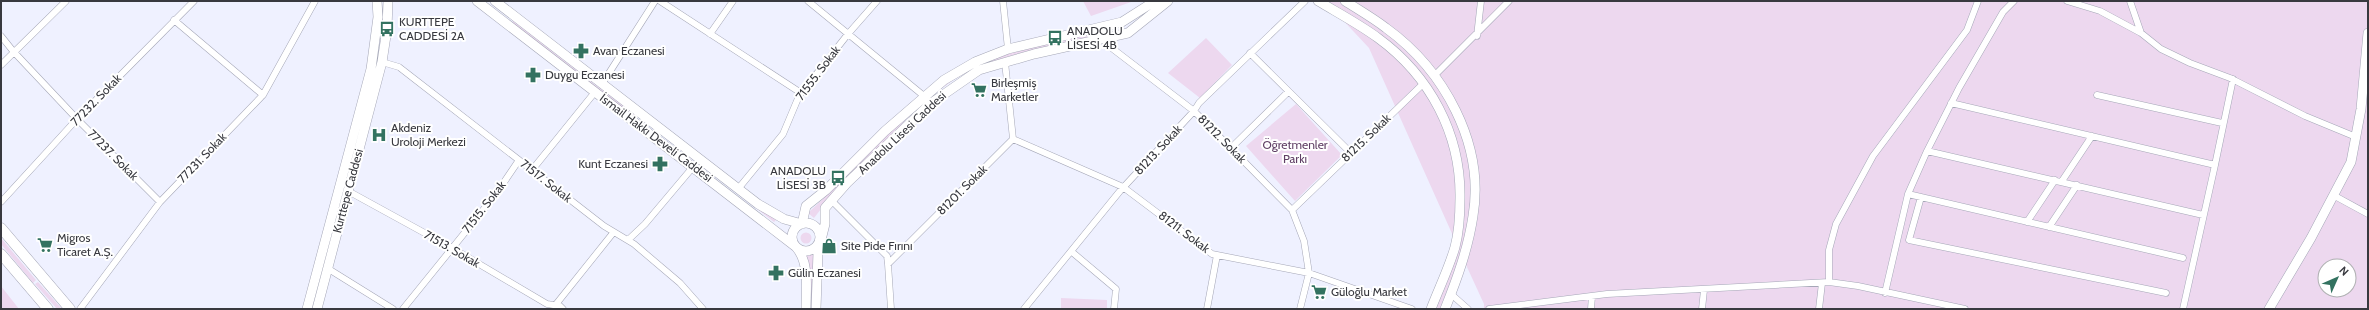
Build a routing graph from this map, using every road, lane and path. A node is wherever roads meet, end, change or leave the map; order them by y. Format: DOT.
graph roads {
  1 [pos="66,1"];
  2 [pos="194,1"];
  3 [pos="315,1"];
  4 [pos="377,1"];
  5 [pos="388,1"];
  6 [pos="477,1"];
  7 [pos="655,1"];
  8 [pos="660,1"];
  9 [pos="733,1"];
  10 [pos="808,1"];
  11 [pos="877,1"];
  12 [pos="1003,1"];
  13 [pos="1168,1"];
  14 [pos="1305,1"];
  15 [pos="1318,1"];
  16 [pos="1345,1"];
  17 [pos="1481,1"];
  18 [pos="1509,1"];
  19 [pos="1978,1"];
  20 [pos="2014,1"];
  21 [pos="2068,1"];
  22 [pos="2130,1"];
  23 [pos="497,2"];
  24 [pos="1149,3"];
  25 [pos="174,20"];
  26 [pos="1104,28"];
  27 [pos="2141,33"];
  28 [pos="2368,33"];
  29 [pos="710,34"];
  30 [pos="848,34"];
  31 [pos="1,36"];
  32 [pos="1476,36"];
  33 [pos="1108,39"];
  34 [pos="1008,49"];
  35 [pos="13,51"];
  36 [pos="1250,53"];
  37 [pos="382,62"];
  38 [pos="1005,62"];
  39 [pos="1,65"];
  40 [pos="1434,76"];
  41 [pos="2233,79"];
  42 [pos="1424,83"];
  43 [pos="602,84"];
  44 [pos="595,92"];
  45 [pos="1288,92"];
  46 [pos="801,93"];
  47 [pos="263,95"];
  48 [pos="2097,95"];
  49 [pos="924,96"];
  50 [pos="1951,103"];
  51 [pos="1194,111"];
  52 [pos="77,119"];
  53 [pos="2222,123"];
  54 [pos="2092,136"];
  55 [pos="2356,137"];
  56 [pos="1013,139"];
  57 [pos="1231,148"];
  58 [pos="1926,151"];
  59 [pos="1351,153"];
  60 [pos="519,160"];
  61 [pos="2215,166"];
  62 [pos="693,167"];
  63 [pos="532,170"];
  64 [pos="2059,180"];
  65 [pos="2077,185"];
  66 [pos="1123,187"];
  67 [pos="738,189"];
  68 [pos="348,191"];
  69 [pos="1908,194"];
  70 [pos="2333,195"];
  71 [pos="1921,197"];
  72 [pos="832,200"];
  73 [pos="1,202"];
  74 [pos="160,202"];
  75 [pos="1292,210"];
  76 [pos="2368,214"];
  77 [pos="2203,215"];
  78 [pos="2028,222"];
  79 [pos="802,224"];
  80 [pos="2049,227"];
  81 [pos="1,228"];
  82 [pos="613,233"];
  83 [pos="628,240"];
  84 [pos="819,242"];
  85 [pos="796,247"];
  86 [pos="452,248"];
  87 [pos="1072,252"];
  88 [pos="1,254"];
  89 [pos="1217,255"];
  90 [pos="2183,258"];
  91 [pos="888,264"];
  92 [pos="327,268"];
  93 [pos="1309,273"];
  94 [pos="1826,283"];
  95 [pos="1704,290"];
  96 [pos="1885,293"];
  97 [pos="2166,293"];
  98 [pos="1451,294"];
  99 [pos="1592,296"];
  100 [pos="1940,306"];
  101 [pos="554,307"];
  102 [pos="48,309"];
  103 [pos="70,309"];
  104 [pos="80,309"];
  105 [pos="307,309"];
  106 [pos="317,309"];
  107 [pos="393,309"];
  108 [pos="403,309"];
  109 [pos="563,309"];
  110 [pos="703,309"];
  111 [pos="806,309"];
  112 [pos="816,309"];
  113 [pos="891,309"];
  114 [pos="1024,309"];
  115 [pos="1114,309"];
  116 [pos="1207,309"];
  117 [pos="1300,309"];
  118 [pos="1412,309"];
  119 [pos="1431,309"];
  120 [pos="1445,309"];
  121 [pos="1468,309"];
  122 [pos="1489,309"];
  123 [pos="1591,309"];
  124 [pos="1702,309"];
  125 [pos="1819,309"];
  126 [pos="1965,309"];
  127 [pos="2183,309"];
  128 [pos="2269,309"];
  1 -- 35 [label="street"];
  2 -- 25 [label="street, 77232. Sokak"];
  3 -- 47 [label="street, 77231. Sokak"];
  4 -- 105 [label="main road, Kurttepe Caddesi"];
  5 -- 37 [label="main road, Kurttepe Caddesi"];
  6 -- 44 [label="main road, İsmail Hakkı Develi Caddesi"];
  7 -- 43 [label="street"];
  8 -- 29 [label="street"];
  9 -- 29 [label="street"];
  10 -- 30 [label="street"];
  11 -- 30 [label="street, 71555. Sokak"];
  12 -- 34 [label="street"];
  13 -- 33 [label="main road, Anadolu Lisesi Caddesi"];
  14 -- 36 [label="street, 81213. Sokak"];
  15 -- 42 [label="main road"];
  16 -- 40 [label="main road"];
  17 -- 32 [label="street"];
  18 -- 32 [label="street"];
  19 -- 94 [label="street"];
  20 -- 50 [label="street"];
  21 -- 27 [label="street"];
  22 -- 27 [label="street"];
  23 -- 43 [label="main road, İsmail Hakkı Develi Caddesi"];
  24 -- 26 [label="main road, Anadolu Lisesi Caddesi"];
  25 -- 47 [label="street"];
  25 -- 52 [label="street, 77232. Sokak"];
  26 -- 33 [label="street, 81212. Sokak"];
  26 -- 34 [label="main road, Anadolu Lisesi Caddesi"];
  27 -- 41 [label="street"];
  28 -- 55 [label="main road"];
  29 -- 46 [label="street"];
  30 -- 46 [label="street, 71555. Sokak"];
  30 -- 49 [label="street"];
  31 -- 35 [label="street, 77237. Sokak"];
  32 -- 40 [label="street"];
  33 -- 38 [label="main road, Anadolu Lisesi Caddesi"];
  33 -- 51 [label="street, 81212. Sokak"];
  34 -- 49 [label="main road, Anadolu Lisesi Caddesi"];
  35 -- 39 [label="street"];
  35 -- 52 [label="street, 77237. Sokak"];
  36 -- 45 [label="street"];
  36 -- 51 [label="street, 81213. Sokak"];
  37 -- 60 [label="street, 71517. Sokak"];
  37 -- 68 [label="main road, Kurttepe Caddesi"];
  38 -- 56 [label="street"];
  38 -- 72 [label="main road, Anadolu Lisesi Caddesi"];
  40 -- 98 [label="main road"];
  41 -- 53 [label="street"];
  41 -- 55 [label="street"];
  42 -- 59 [label="street, 81215. Sokak"];
  42 -- 119 [label="main road"];
  43 -- 67 [label="main road, İsmail Hakkı Develi Caddesi"];
  44 -- 62 [label="main road, İsmail Hakkı Develi Caddesi"];
  44 -- 63 [label="street"];
  45 -- 57 [label="street"];
  45 -- 59 [label="street"];
  46 -- 67 [label="street, 71555. Sokak"];
  47 -- 74 [label="street, 77231. Sokak"];
  48 -- 53 [label="street"];
  49 -- 79 [label="main road, Anadolu Lisesi Caddesi"];
  50 -- 54 [label="street"];
  50 -- 58 [label="street"];
  51 -- 57 [label="street, 81212. Sokak"];
  51 -- 66 [label="street, 81213. Sokak"];
  52 -- 73 [label="street, 77232. Sokak"];
  52 -- 74 [label="street, 77237. Sokak"];
  53 -- 61 [label="street"];
  54 -- 61 [label="street"];
  54 -- 64 [label="street"];
  55 -- 70 [label="main road"];
  56 -- 66 [label="street, 81211. Sokak"];
  56 -- 91 [label="street, 81201. Sokak"];
  57 -- 75 [label="street, 81212. Sokak"];
  58 -- 64 [label="street"];
  58 -- 69 [label="street"];
  59 -- 75 [label="street, 81215. Sokak"];
  60 -- 63 [label="street, 71517. Sokak"];
  60 -- 86 [label="street, 71515. Sokak"];
  61 -- 77 [label="street"];
  62 -- 83 [label="street"];
  62 -- 85 [label="main road, İsmail Hakkı Develi Caddesi"];
  63 -- 82 [label="street, 71517. Sokak"];
  64 -- 65 [label="street"];
  64 -- 78 [label="street"];
  65 -- 77 [label="street"];
  65 -- 80 [label="street"];
  66 -- 87 [label="street, 81213. Sokak"];
  66 -- 89 [label="street, 81211. Sokak"];
  67 -- 79 [label="main road, İsmail Hakkı Develi Caddesi"];
  68 -- 86 [label="street, 71513. Sokak"];
  68 -- 92 [label="main road, Kurttepe Caddesi"];
  69 -- 71 [label="street"];
  69 -- 96 [label="street"];
  70 -- 76 [label="street"];
  70 -- 128 [label="main road"];
  71 -- 78 [label="street"];
  71 -- 97 [label="street"];
  72 -- 84 [label="main road, Anadolu Lisesi Caddesi"];
  72 -- 91 [label="street"];
  74 -- 104 [label="street, 77231. Sokak"];
  75 -- 93 [label="street, 81212. Sokak"];
  77 -- 127 [label="street"];
  78 -- 80 [label="street"];
  79 -- 84 [label="main road"];
  79 -- 85 [label="main road"];
  80 -- 90 [label="street"];
  81 -- 103 [label="main road"];
  82 -- 83 [label="street, 71517. Sokak"];
  82 -- 101 [label="street"];
  83 -- 110 [label="street, 71517. Sokak"];
  84 -- 85 [label="main road"];
  84 -- 112 [label="main road, Anadolu Lisesi Caddesi"];
  85 -- 111 [label="main road"];
  86 -- 101 [label="street, 71513. Sokak"];
  86 -- 108 [label="street, 71515. Sokak"];
  87 -- 114 [label="street, 81213. Sokak"];
  87 -- 115 [label="street"];
  88 -- 102 [label="main road"];
  89 -- 93 [label="street, 81211. Sokak"];
  89 -- 116 [label="street"];
  91 -- 113 [label="street"];
  92 -- 106 [label="main road, Kurttepe Caddesi"];
  92 -- 107 [label="street"];
  93 -- 117 [label="street"];
  93 -- 118 [label="street, 81211. Sokak"];
  94 -- 95 [label="street"];
  94 -- 96 [label="street"];
  94 -- 125 [label="street"];
  95 -- 99 [label="street"];
  95 -- 124 [label="street"];
  96 -- 100 [label="street"];
  98 -- 120 [label="main road"];
  98 -- 121 [label="street"];
  99 -- 122 [label="street"];
  99 -- 123 [label="street"];
  100 -- 126 [label="street"];
  101 -- 109 [label="street, 71513. Sokak"];
}
